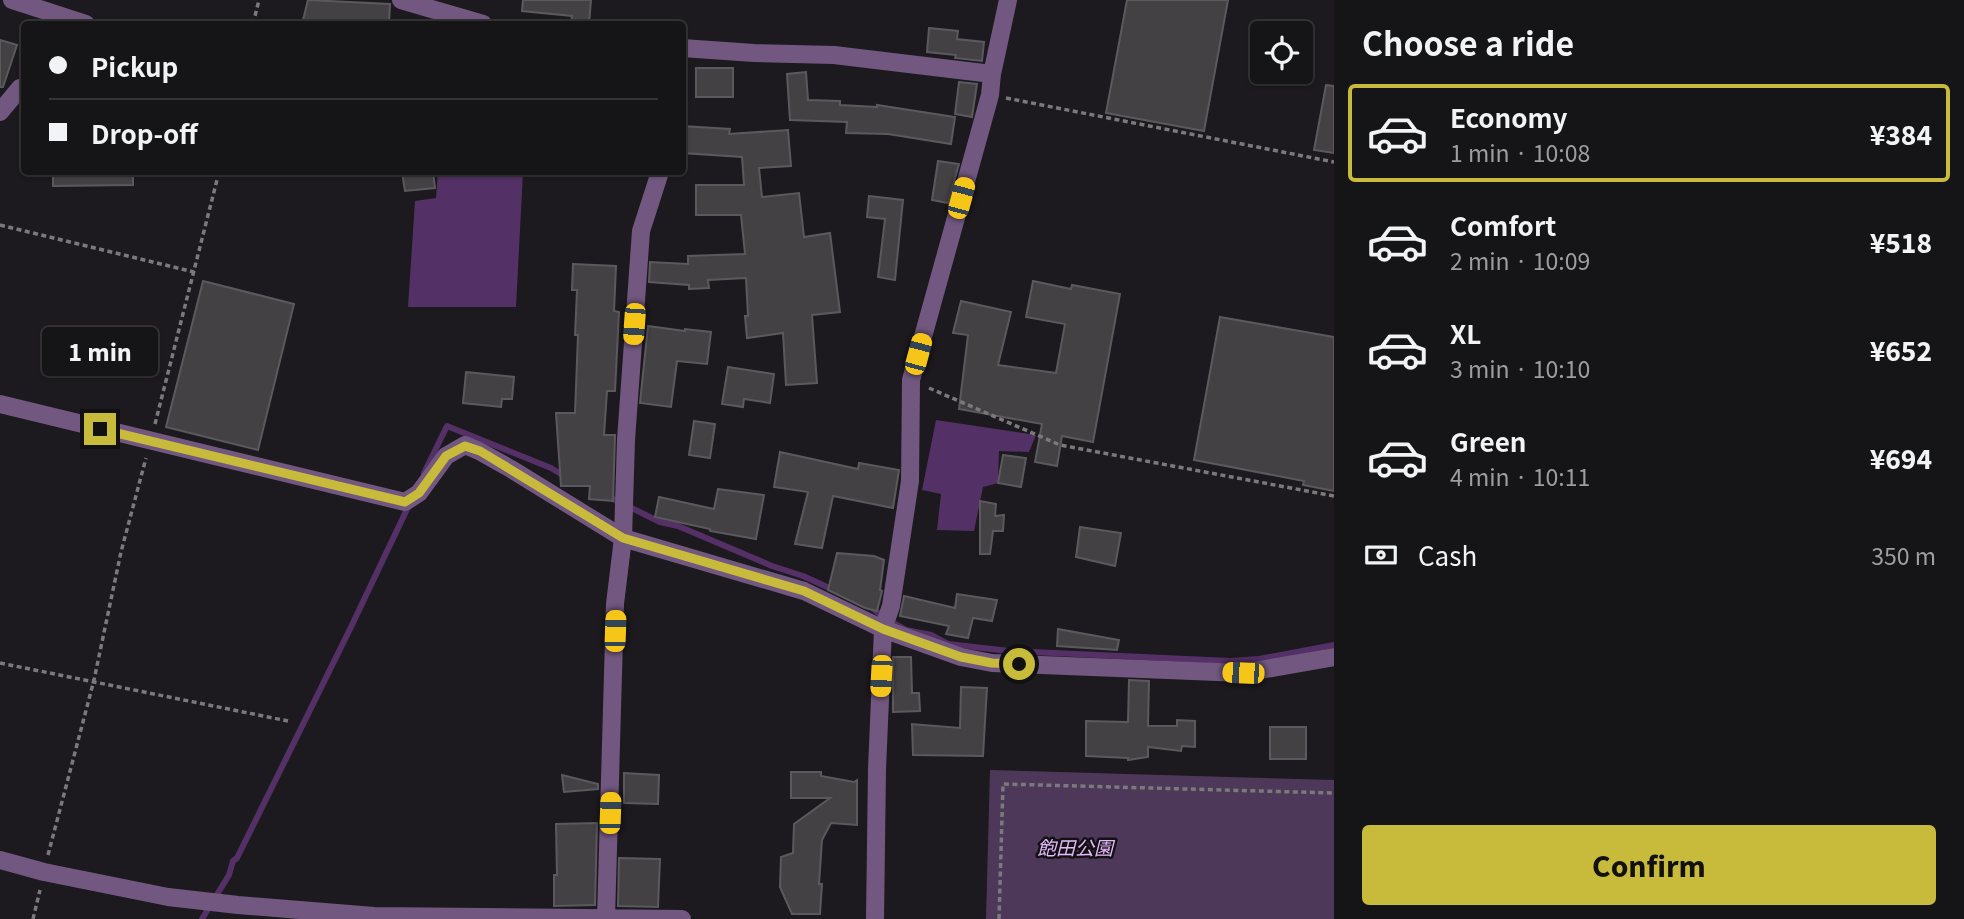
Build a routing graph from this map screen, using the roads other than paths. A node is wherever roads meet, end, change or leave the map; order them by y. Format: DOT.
graph roads {
  1 [pos="12,0"];
  2 [pos="401,0"];
  3 [pos="1008,0"];
  4 [pos="77,21"];
  5 [pos="473,21"];
  6 [pos="686,48"];
  7 [pos="992,74"];
  8 [pos="21,88"];
  9 [pos="0,113"];
  10 [pos="659,175"];
  11 [pos="0,404"];
  12 [pos="623,538"];
  13 [pos="883,629"];
  14 [pos="1334,657"];
  15 [pos="0,860"];
  16 [pos="607,918"];
  17 [pos="682,919"];
  18 [pos="875,919"];
  1 -- 4 [label="street"];
  2 -- 5 [label="street"];
  3 -- 7 [label="street"];
  6 -- 7 [label="street"];
  7 -- 13 [label="street"];
  8 -- 9 [label="street"];
  10 -- 12 [label="street"];
  11 -- 12 [label="street"];
  12 -- 13 [label="street"];
  12 -- 16 [label="street"];
  13 -- 14 [label="street"];
  13 -- 18 [label="street"];
  15 -- 16 [label="street"];
  16 -- 17 [label="street"];
}
